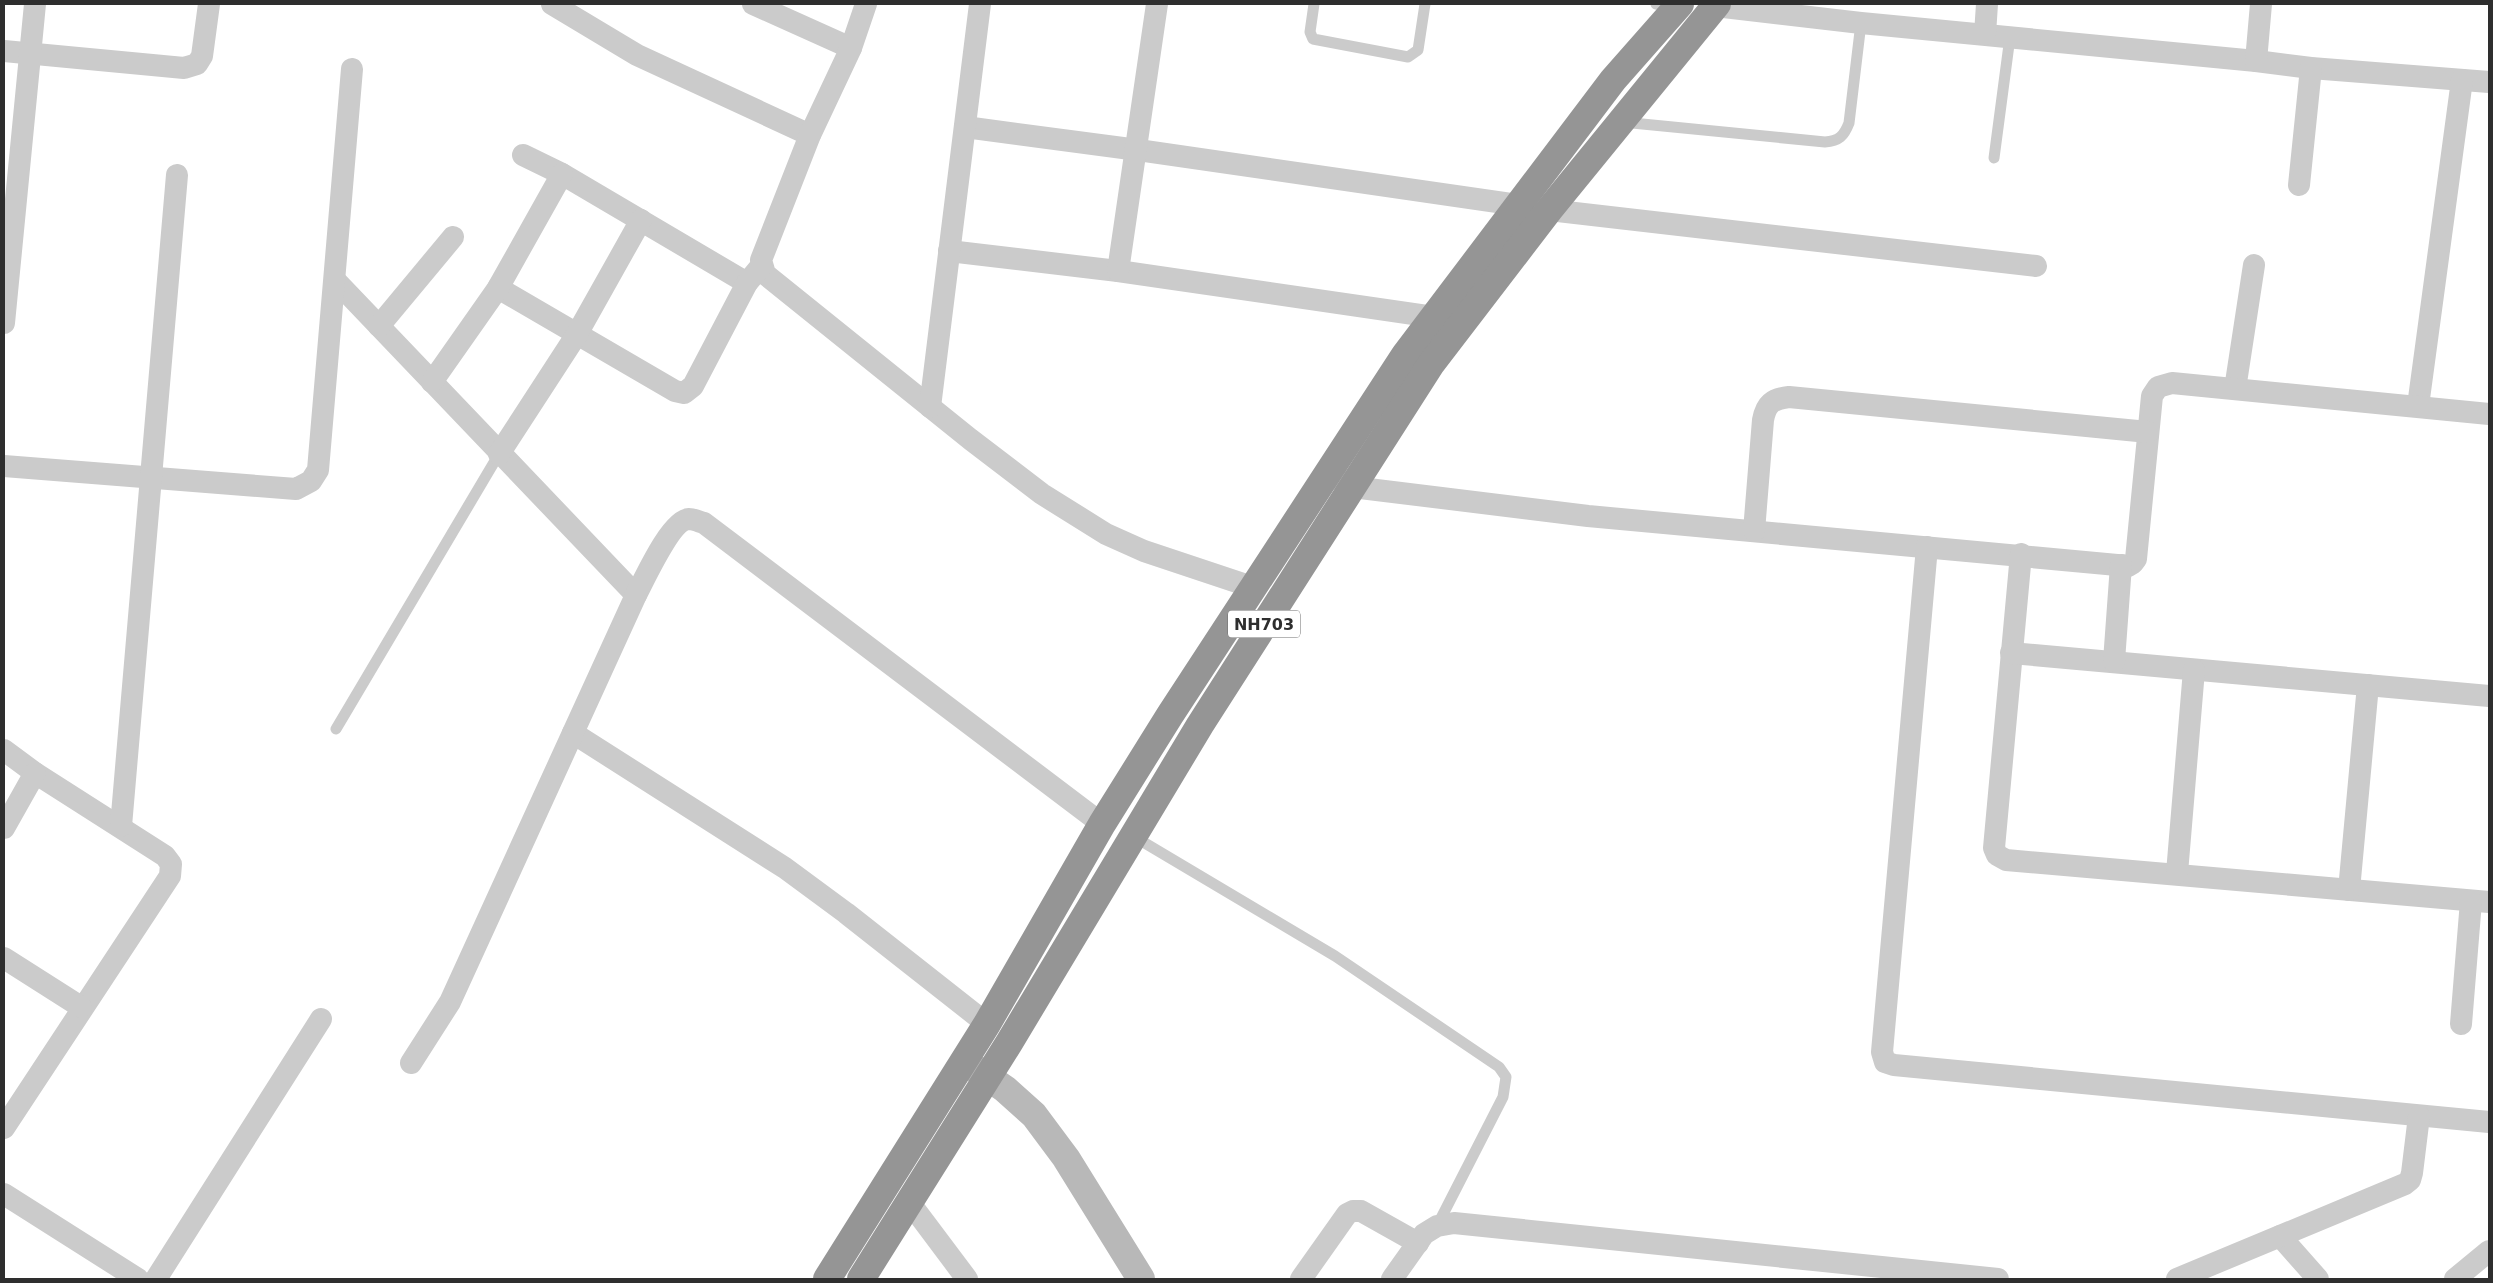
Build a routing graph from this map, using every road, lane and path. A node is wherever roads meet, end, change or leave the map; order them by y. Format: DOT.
graph roads {
  1 [pos="35,4"];
  2 [pos="208,4"];
  3 [pos="552,4"];
  4 [pos="753,4"];
  5 [pos="866,4"];
  6 [pos="980,4"];
  7 [pos="1157,4"];
  8 [pos="1314,4"];
  9 [pos="1425,4"];
  10 [pos="1987,4"];
  11 [pos="2261,4"];
  12 [pos="1671,5"];
  13 [pos="1716,5"];
  14 [pos="1861,23"];
  15 [pos="1984,34"];
  16 [pos="2010,37"];
  17 [pos="850,48"];
  18 [pos="4,51"];
  19 [pos="31,53"];
  20 [pos="2256,61"];
  21 [pos="2311,68"];
  22 [pos="352,69"];
  23 [pos="2462,80"];
  24 [pos="2489,82"];
  25 [pos="1621,122"];
  26 [pos="965,127"];
  27 [pos="810,135"];
  28 [pos="1138,150"];
  29 [pos="523,155"];
  30 [pos="1994,158"];
  31 [pos="562,174"];
  32 [pos="177,175"];
  33 [pos="2299,185"];
  34 [pos="1518,205"];
  35 [pos="1549,210"];
  36 [pos="642,220"];
  37 [pos="452,237"];
  38 [pos="948,251"];
  39 [pos="6,263"];
  40 [pos="2254,265"];
  41 [pos="2036,266"];
  42 [pos="1118,271"];
  43 [pos="754,274"];
  44 [pos="334,280"];
  45 [pos="498,288"];
  46 [pos="1434,317"];
  47 [pos="4,323"];
  48 [pos="379,326"];
  49 [pos="577,334"];
  50 [pos="432,382"];
  51 [pos="2235,389"];
  52 [pos="2418,406"];
  53 [pos="930,407"];
  54 [pos="2489,414"];
  55 [pos="2148,432"];
  56 [pos="499,454"];
  57 [pos="4,466"];
  58 [pos="1328,472"];
  59 [pos="151,478"];
  60 [pos="1352,487"];
  61 [pos="1754,531"];
  62 [pos="1927,547"];
  63 [pos="2021,554"];
  64 [pos="2121,565"];
  65 [pos="1252,587"];
  66 [pos="636,594"];
  67 [pos="2011,653"];
  68 [pos="2114,662"];
  69 [pos="2194,670"];
  70 [pos="2368,685"];
  71 [pos="2489,696"];
  72 [pos="336,729"];
  73 [pos="573,733"];
  74 [pos="4,750"];
  75 [pos="35,773"];
  76 [pos="1102,824"];
  77 [pos="120,826"];
  78 [pos="4,828"];
  79 [pos="1133,836"];
  80 [pos="2177,873"];
  81 [pos="2349,890"];
  82 [pos="2480,901"];
  83 [pos="4,958"];
  84 [pos="82,1007"];
  85 [pos="321,1019"];
  86 [pos="986,1024"];
  87 [pos="2461,1024"];
  88 [pos="964,1061"];
  89 [pos="411,1063"];
  90 [pos="987,1077"];
  91 [pos="2420,1116"];
  92 [pos="2489,1122"];
  93 [pos="4,1128"];
  94 [pos="4,1194"];
  95 [pos="910,1204"];
  96 [pos="1437,1226"];
  97 [pos="2280,1236"];
  98 [pos="1418,1243"];
  99 [pos="2489,1252"];
  100 [pos="138,1279"];
  101 [pos="156,1279"];
  102 [pos="827,1279"];
  103 [pos="861,1279"];
  104 [pos="967,1279"];
  105 [pos="1141,1279"];
  106 [pos="1301,1279"];
  107 [pos="1392,1279"];
  108 [pos="1998,1279"];
  109 [pos="2178,1279"];
  110 [pos="2318,1279"];
  111 [pos="2455,1279"];
  1 -- 19 [label="street"];
  2 -- 19 [label="street"];
  3 -- 27 [label="street"];
  4 -- 17 [label="street"];
  5 -- 17 [label="street"];
  6 -- 26 [label="street"];
  7 -- 28 [label="street"];
  8 -- 9 [label="lane"];
  10 -- 15 [label="street"];
  11 -- 20 [label="street"];
  12 -- 34 [label="highway, NH703"];
  13 -- 14 [label="street"];
  13 -- 25 [label="highway, NH703"];
  14 -- 15 [label="street"];
  14 -- 25 [label="lane"];
  15 -- 16 [label="street"];
  16 -- 20 [label="street"];
  16 -- 30 [label="lane"];
  17 -- 27 [label="street"];
  18 -- 19 [label="street"];
  19 -- 39 [label="street"];
  20 -- 21 [label="street"];
  21 -- 23 [label="street"];
  21 -- 33 [label="street"];
  22 -- 44 [label="street"];
  23 -- 24 [label="street"];
  23 -- 52 [label="street"];
  25 -- 35 [label="highway, NH703"];
  26 -- 28 [label="street"];
  26 -- 38 [label="street"];
  27 -- 43 [label="street"];
  28 -- 34 [label="street"];
  28 -- 42 [label="street"];
  29 -- 31 [label="street"];
  31 -- 36 [label="street"];
  31 -- 45 [label="street"];
  32 -- 59 [label="street"];
  34 -- 46 [label="highway, NH703"];
  35 -- 41 [label="street"];
  35 -- 60 [label="highway, NH703"];
  36 -- 43 [label="street"];
  36 -- 49 [label="street"];
  37 -- 48 [label="street"];
  38 -- 42 [label="street"];
  38 -- 53 [label="street"];
  39 -- 47 [label="street"];
  40 -- 51 [label="street"];
  42 -- 46 [label="street"];
  43 -- 49 [label="street"];
  43 -- 53 [label="street"];
  44 -- 48 [label="street"];
  44 -- 59 [label="street"];
  45 -- 49 [label="street"];
  45 -- 50 [label="street"];
  46 -- 58 [label="highway, NH703"];
  48 -- 50 [label="street"];
  49 -- 56 [label="street"];
  50 -- 56 [label="street"];
  51 -- 52 [label="street"];
  51 -- 55 [label="street"];
  52 -- 54 [label="street"];
  53 -- 65 [label="street"];
  55 -- 61 [label="street"];
  55 -- 64 [label="street"];
  56 -- 66 [label="street"];
  56 -- 72 [label="lane"];
  57 -- 59 [label="street"];
  58 -- 60 [label="street"];
  58 -- 65 [label="highway, NH703"];
  59 -- 77 [label="street"];
  60 -- 61 [label="street"];
  60 -- 79 [label="highway, NH703"];
  61 -- 62 [label="street"];
  62 -- 63 [label="street"];
  62 -- 91 [label="street"];
  63 -- 64 [label="street"];
  63 -- 67 [label="street"];
  64 -- 68 [label="street"];
  65 -- 76 [label="highway, NH703"];
  66 -- 73 [label="street"];
  66 -- 76 [label="street"];
  67 -- 68 [label="street"];
  67 -- 80 [label="street"];
  68 -- 69 [label="street"];
  69 -- 70 [label="street"];
  69 -- 80 [label="street"];
  70 -- 71 [label="street"];
  70 -- 81 [label="street"];
  73 -- 86 [label="street"];
  73 -- 89 [label="street"];
  74 -- 75 [label="street"];
  75 -- 77 [label="street"];
  75 -- 78 [label="street"];
  76 -- 86 [label="highway, NH703"];
  77 -- 84 [label="street"];
  79 -- 90 [label="highway, NH703"];
  79 -- 96 [label="lane"];
  80 -- 81 [label="street"];
  81 -- 82 [label="street"];
  82 -- 87 [label="street"];
  83 -- 84 [label="street"];
  84 -- 93 [label="street"];
  85 -- 101 [label="street"];
  86 -- 88 [label="highway, NH703"];
  88 -- 90 [label="street"];
  88 -- 102 [label="highway, NH703"];
  90 -- 95 [label="highway, NH703"];
  90 -- 105 [label="street"];
  91 -- 92 [label="street"];
  91 -- 97 [label="street"];
  94 -- 100 [label="street"];
  95 -- 103 [label="highway, NH703"];
  95 -- 104 [label="street"];
  96 -- 98 [label="street"];
  96 -- 108 [label="street"];
  97 -- 109 [label="street"];
  97 -- 110 [label="street"];
  98 -- 106 [label="street"];
  98 -- 107 [label="street"];
  99 -- 111 [label="street"];
}
